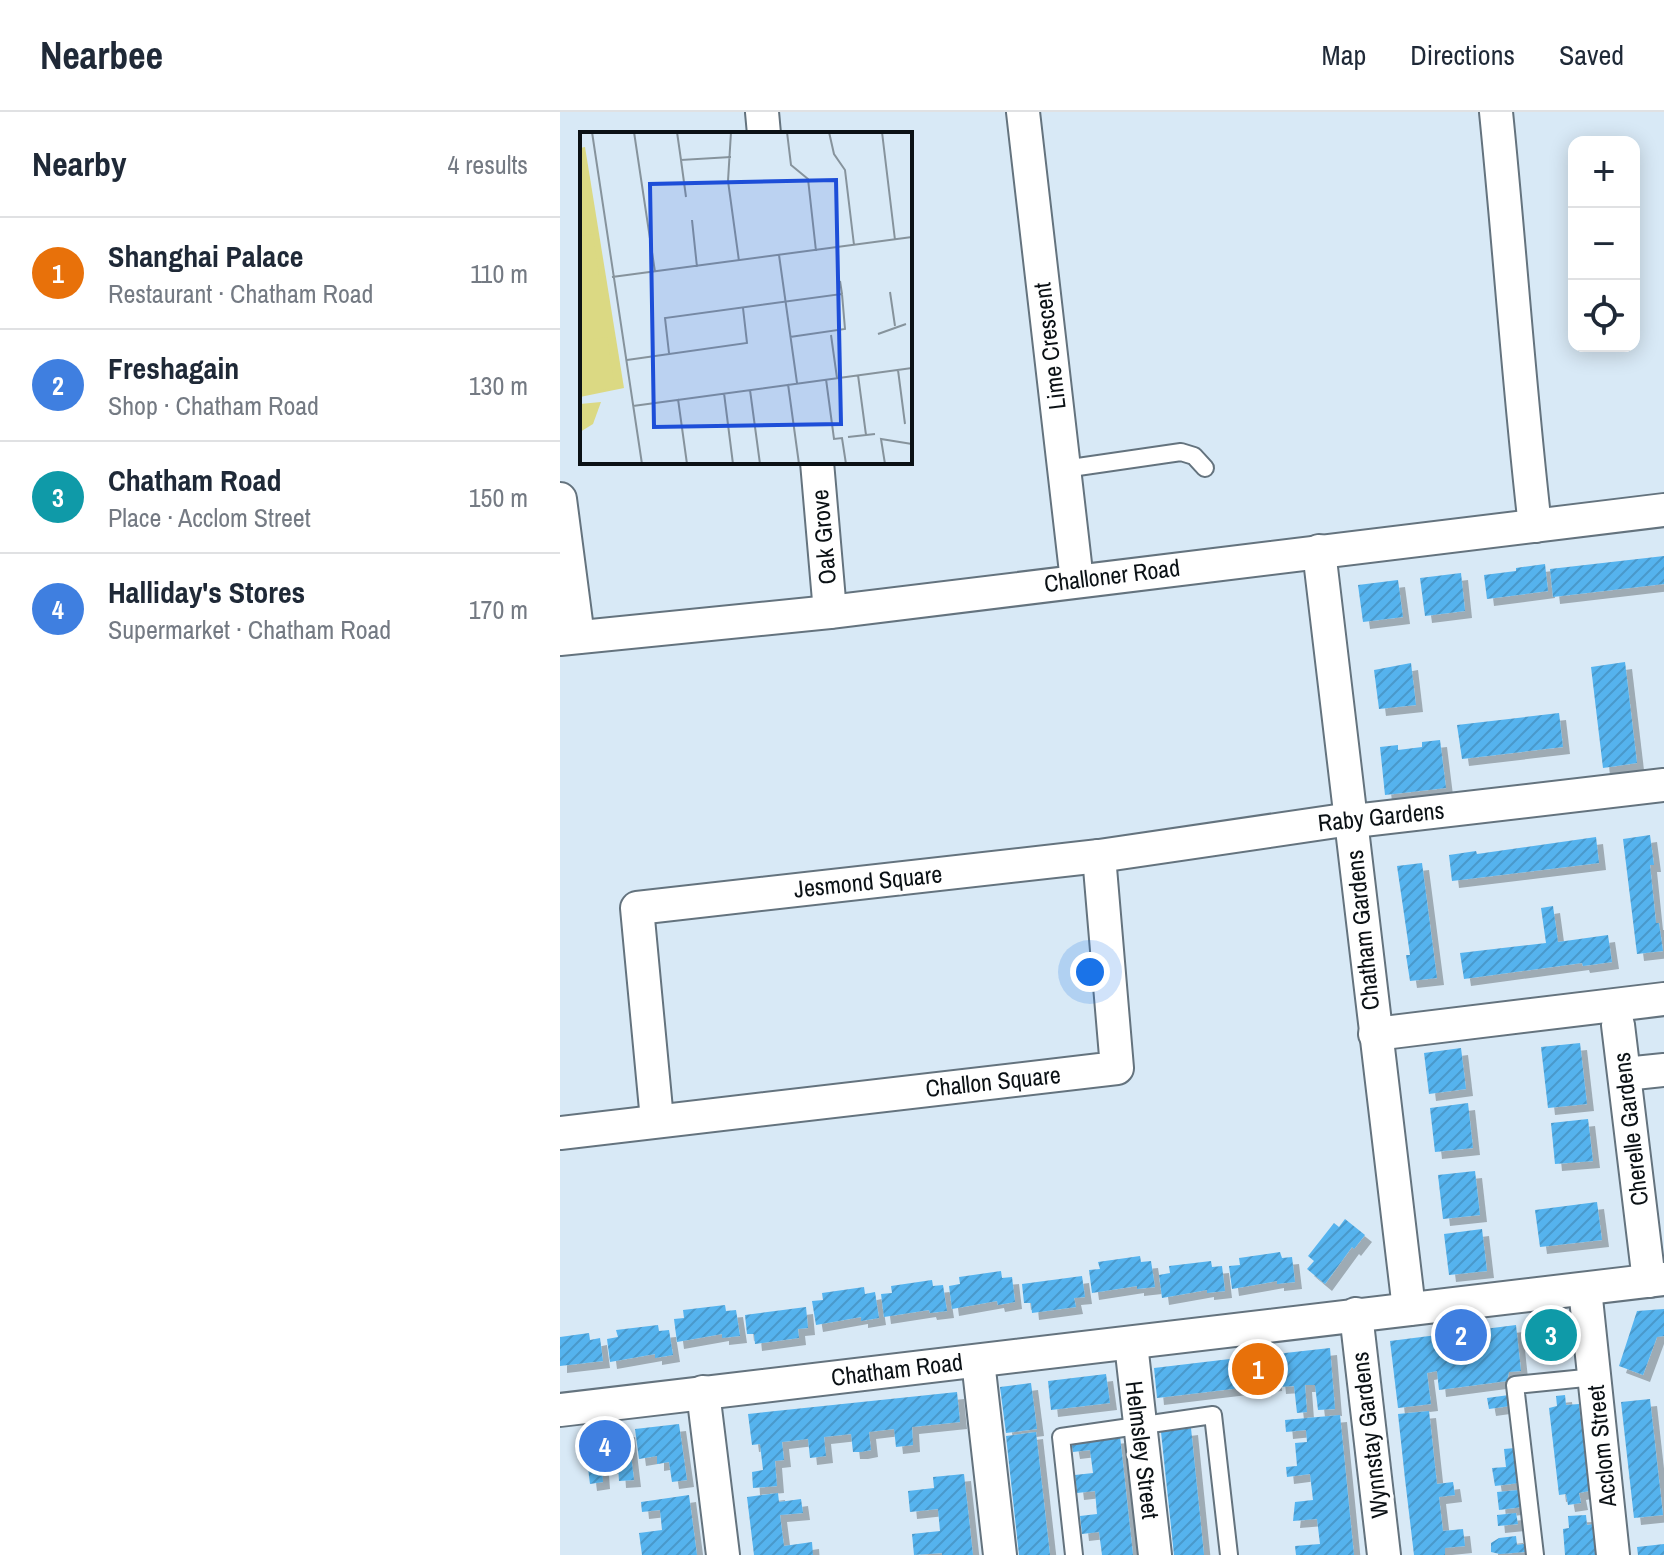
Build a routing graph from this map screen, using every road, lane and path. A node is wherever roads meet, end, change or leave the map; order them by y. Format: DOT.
graph roads {
  1 [pos="762,112"];
  2 [pos="1023,112"];
  3 [pos="1496,112"];
  4 [pos="764,132"];
  5 [pos="817,464"];
  6 [pos="1205,468"];
  7 [pos="1064,469"];
  8 [pos="560,499"];
  9 [pos="1664,510"];
  10 [pos="1535,526"];
  11 [pos="1319,551"];
  12 [pos="1077,581"];
  13 [pos="830,612"];
  14 [pos="569,638"];
  15 [pos="1664,785"];
  16 [pos="1351,821"];
  17 [pos="1099,856"];
  18 [pos="1664,999"];
  19 [pos="1618,1025"];
  20 [pos="1375,1034"];
  21 [pos="1664,1070"];
  22 [pos="1625,1074"];
  23 [pos="657,1120"];
  24 [pos="560,1133"];
  25 [pos="1657,1280"];
  26 [pos="1585,1289"];
  27 [pos="1409,1309"];
  28 [pos="1356,1314"];
  29 [pos="1131,1344"];
  30 [pos="978,1361"];
  31 [pos="1595,1377"];
  32 [pos="703,1392"];
  33 [pos="560,1410"];
  34 [pos="1140,1424"];
  35 [pos="723,1555"];
  36 [pos="1000,1555"];
  37 [pos="1074,1555"];
  38 [pos="1155,1555"];
  39 [pos="1229,1555"];
  40 [pos="1384,1555"];
  41 [pos="1535,1555"];
  42 [pos="1613,1555"];
  1 -- 4 [label="street"];
  2 -- 7 [label="street, Lime Crescent"];
  3 -- 10 [label="street"];
  5 -- 13 [label="street, Oak Grove"];
  6 -- 7 [label="lane"];
  7 -- 12 [label="street, Lime Crescent"];
  8 -- 14 [label="street"];
  9 -- 10 [label="street, Challoner Road"];
  10 -- 11 [label="street, Challoner Road"];
  11 -- 12 [label="street, Challoner Road"];
  11 -- 16 [label="street, Chatham Gardens"];
  12 -- 13 [label="street, Challoner Road"];
  13 -- 14 [label="street, Challoner Road"];
  15 -- 16 [label="street, Raby Gardens"];
  16 -- 17 [label="street, Raby Gardens"];
  16 -- 20 [label="street, Chatham Gardens"];
  17 -- 23 [label="street, Challon Square"];
  17 -- 23 [label="street, Jesmond Square"];
  18 -- 20 [label="street"];
  19 -- 22 [label="street, Cherelle Gardens"];
  20 -- 27 [label="street, Chatham Gardens"];
  21 -- 22 [label="street"];
  22 -- 25 [label="street, Cherelle Gardens"];
  23 -- 24 [label="street, Challon Square"];
  25 -- 26 [label="street, Chatham Road"];
  26 -- 27 [label="street, Chatham Road"];
  26 -- 31 [label="street, Acclom Street"];
  27 -- 28 [label="street, Chatham Road"];
  28 -- 29 [label="street, Chatham Road"];
  28 -- 40 [label="street, Wynnstay Gardens"];
  29 -- 30 [label="street, Chatham Road"];
  29 -- 34 [label="street, Helmsley Street"];
  30 -- 32 [label="street, Chatham Road"];
  30 -- 36 [label="street"];
  31 -- 41 [label="lane"];
  31 -- 42 [label="street, Acclom Street"];
  32 -- 33 [label="street, Chatham Road"];
  32 -- 35 [label="street"];
  34 -- 37 [label="lane"];
  34 -- 38 [label="street, Helmsley Street"];
  34 -- 39 [label="lane"];
}
